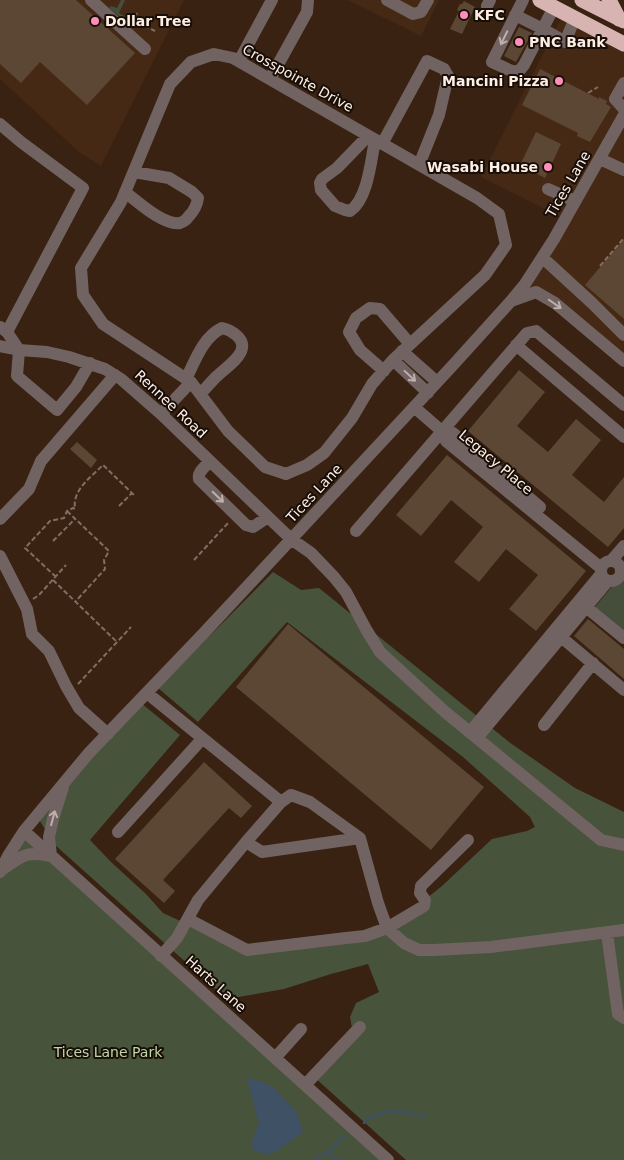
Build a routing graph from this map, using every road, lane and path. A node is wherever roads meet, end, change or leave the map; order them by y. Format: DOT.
graph roads {
  1 [pos="91,0"];
  2 [pos="272,0"];
  3 [pos="308,0"];
  4 [pos="387,0"];
  5 [pos="428,0"];
  6 [pos="523,0"];
  7 [pos="540,0"];
  8 [pos="582,0"];
  9 [pos="609,0"];
  10 [pos="554,7"];
  11 [pos="137,13"];
  12 [pos="515,15"];
  13 [pos="575,18"];
  14 [pos="133,19"];
  15 [pos="622,20"];
  16 [pos="132,24"];
  17 [pos="545,30"];
  18 [pos="155,31"];
  19 [pos="624,44"];
  20 [pos="145,49"];
  21 [pos="239,61"];
  22 [pos="270,79"];
  23 [pos="624,83"];
  24 [pos="598,87"];
  25 [pos="588,93"];
  26 [pos="624,109"];
  27 [pos="624,115"];
  28 [pos="0,124"];
  29 [pos="375,140"];
  30 [pos="600,159"];
  31 [pos="419,165"];
  32 [pos="624,170"];
  33 [pos="134,172"];
  34 [pos="548,189"];
  35 [pos="125,192"];
  36 [pos="575,201"];
  37 [pos="624,238"];
  38 [pos="543,258"];
  39 [pos="600,266"];
  40 [pos="511,301"];
  41 [pos="3,330"];
  42 [pos="624,336"];
  43 [pos="516,345"];
  44 [pos="0,346"];
  45 [pos="406,347"];
  46 [pos="19,350"];
  47 [pos="393,360"];
  48 [pos="624,361"];
  49 [pos="90,363"];
  50 [pos="384,371"];
  51 [pos="115,375"];
  52 [pos="189,381"];
  53 [pos="437,382"];
  54 [pos="428,393"];
  55 [pos="200,394"];
  56 [pos="624,405"];
  57 [pos="414,407"];
  58 [pos="161,414"];
  59 [pos="443,432"];
  60 [pos="624,437"];
  61 [pos="210,461"];
  62 [pos="119,506"];
  63 [pos="67,511"];
  64 [pos="236,515"];
  65 [pos="268,517"];
  66 [pos="0,519"];
  67 [pos="75,519"];
  68 [pos="356,531"];
  69 [pos="291,539"];
  70 [pos="53,541"];
  71 [pos="624,546"];
  72 [pos="0,556"];
  73 [pos="194,560"];
  74 [pos="66,565"];
  75 [pos="610,568"];
  76 [pos="56,577"];
  77 [pos="53,580"];
  78 [pos="75,602"];
  79 [pos="25,605"];
  80 [pos="586,607"];
  81 [pos="131,627"];
  82 [pos="561,637"];
  83 [pos="624,638"];
  84 [pos="118,642"];
  85 [pos="549,644"];
  86 [pos="593,663"];
  87 [pos="66,686"];
  88 [pos="624,690"];
  89 [pos="147,693"];
  90 [pos="544,725"];
  91 [pos="108,734"];
  92 [pos="474,735"];
  93 [pos="202,739"];
  94 [pos="65,782"];
  95 [pos="281,802"];
  96 [pos="24,831"];
  97 [pos="118,832"];
  98 [pos="360,838"];
  99 [pos="468,840"];
  100 [pos="246,842"];
  101 [pos="624,845"];
  102 [pos="52,856"];
  103 [pos="0,872"];
  104 [pos="188,919"];
  105 [pos="387,928"];
  106 [pos="624,930"];
  107 [pos="607,933"];
  108 [pos="161,956"];
  109 [pos="624,1018"];
  110 [pos="360,1026"];
  111 [pos="301,1028"];
  112 [pos="275,1058"];
  113 [pos="305,1085"];
  114 [pos="388,1160"];
  1 -- 20 [label="street"];
  2 -- 21 [label="street"];
  3 -- 22 [label="street"];
  4 -- 5 [label="street"];
  6 -- 12 [label="street"];
  7 -- 10 [label="highway"];
  8 -- 15 [label="highway"];
  9 -- 15 [label="highway"];
  10 -- 13 [label="highway"];
  10 -- 17 [label="street"];
  11 -- 14 [label="path"];
  12 -- 17 [label="street"];
  12 -- 17 [label="street, one-way"];
  13 -- 17 [label="street"];
  13 -- 19 [label="highway"];
  14 -- 16 [label="path"];
  14 -- 18 [label="path"];
  21 -- 22 [label="street, Crosspointe Drive"];
  21 -- 33 [label="street, Crosspointe Drive"];
  22 -- 29 [label="street, Crosspointe Drive"];
  23 -- 26 [label="street"];
  24 -- 25 [label="path"];
  27 -- 30 [label="street, Tices Lane"];
  28 -- 41 [label="street"];
  29 -- 29 [label="street"];
  29 -- 31 [label="street, Crosspointe Drive"];
  29 -- 31 [label="street"];
  30 -- 32 [label="street"];
  30 -- 36 [label="street, Tices Lane"];
  31 -- 45 [label="street, Crosspointe Drive"];
  33 -- 35 [label="street, Crosspointe Drive"];
  33 -- 35 [label="street"];
  34 -- 36 [label="street"];
  35 -- 52 [label="street, Crosspointe Drive"];
  36 -- 38 [label="street, Tices Lane"];
  37 -- 39 [label="path"];
  38 -- 40 [label="street, Tices Lane"];
  38 -- 42 [label="street"];
  40 -- 48 [label="street, one-way"];
  40 -- 53 [label="street, Tices Lane"];
  41 -- 46 [label="street"];
  43 -- 56 [label="street"];
  43 -- 59 [label="street"];
  43 -- 60 [label="street"];
  44 -- 46 [label="street, Rennee Road"];
  45 -- 47 [label="street, Crosspointe Drive"];
  45 -- 50 [label="street"];
  45 -- 53 [label="street"];
  46 -- 49 [label="street, Rennee Road"];
  46 -- 49 [label="street"];
  47 -- 50 [label="street, Crosspointe Drive"];
  47 -- 54 [label="street, one-way"];
  49 -- 51 [label="street, Rennee Road"];
  50 -- 55 [label="street, Crosspointe Drive"];
  51 -- 58 [label="street, Rennee Road"];
  51 -- 66 [label="street"];
  52 -- 55 [label="street, Crosspointe Drive"];
  52 -- 55 [label="street"];
  52 -- 58 [label="street"];
  53 -- 54 [label="street, Tices Lane"];
  54 -- 57 [label="street, Tices Lane"];
  57 -- 59 [label="street, Legacy Place"];
  57 -- 69 [label="street, Tices Lane"];
  58 -- 61 [label="street, Rennee Road"];
  59 -- 68 [label="street"];
  59 -- 75 [label="street, Legacy Place"];
  61 -- 64 [label="street, one-way"];
  61 -- 65 [label="street, Rennee Road"];
  62 -- 63 [label="path"];
  63 -- 67 [label="path"];
  63 -- 76 [label="path"];
  64 -- 65 [label="street"];
  64 -- 73 [label="path"];
  65 -- 69 [label="street, Rennee Road"];
  67 -- 70 [label="path"];
  67 -- 78 [label="path"];
  69 -- 89 [label="street, Tices Lane"];
  69 -- 92 [label="street, Rennee Road"];
  71 -- 75 [label="street"];
  72 -- 79 [label="street"];
  74 -- 76 [label="path"];
  75 -- 80 [label="street"];
  75 -- 85 [label="street"];
  76 -- 77 [label="path"];
  77 -- 78 [label="path"];
  77 -- 79 [label="path"];
  78 -- 84 [label="path"];
  79 -- 87 [label="street"];
  80 -- 82 [label="street"];
  80 -- 83 [label="street"];
  81 -- 84 [label="path"];
  82 -- 85 [label="street"];
  82 -- 86 [label="street"];
  84 -- 87 [label="path"];
  85 -- 92 [label="street"];
  86 -- 88 [label="street"];
  86 -- 90 [label="street"];
  87 -- 91 [label="street"];
  89 -- 91 [label="street, Tices Lane"];
  89 -- 93 [label="street"];
  91 -- 94 [label="street, Tices Lane"];
  92 -- 101 [label="street, Rennee Road"];
  93 -- 95 [label="street"];
  93 -- 97 [label="street"];
  94 -- 96 [label="street, Tices Lane"];
  102 -- 94 [label="street, one-way"];
  95 -- 98 [label="street"];
  95 -- 100 [label="street"];
  96 -- 102 [label="street, Harts Lane"];
  96 -- 103 [label="street, Tices Lane"];
  98 -- 100 [label="street"];
  98 -- 105 [label="street"];
  99 -- 105 [label="street"];
  100 -- 104 [label="street"];
  102 -- 103 [label="street"];
  102 -- 108 [label="street, Harts Lane"];
  104 -- 105 [label="street"];
  104 -- 108 [label="street"];
  105 -- 107 [label="street"];
  106 -- 107 [label="street"];
  107 -- 109 [label="street"];
  108 -- 112 [label="street, Harts Lane"];
  110 -- 113 [label="street"];
  111 -- 112 [label="street"];
  112 -- 113 [label="street, Harts Lane"];
  113 -- 114 [label="street, Harts Lane"];
}
